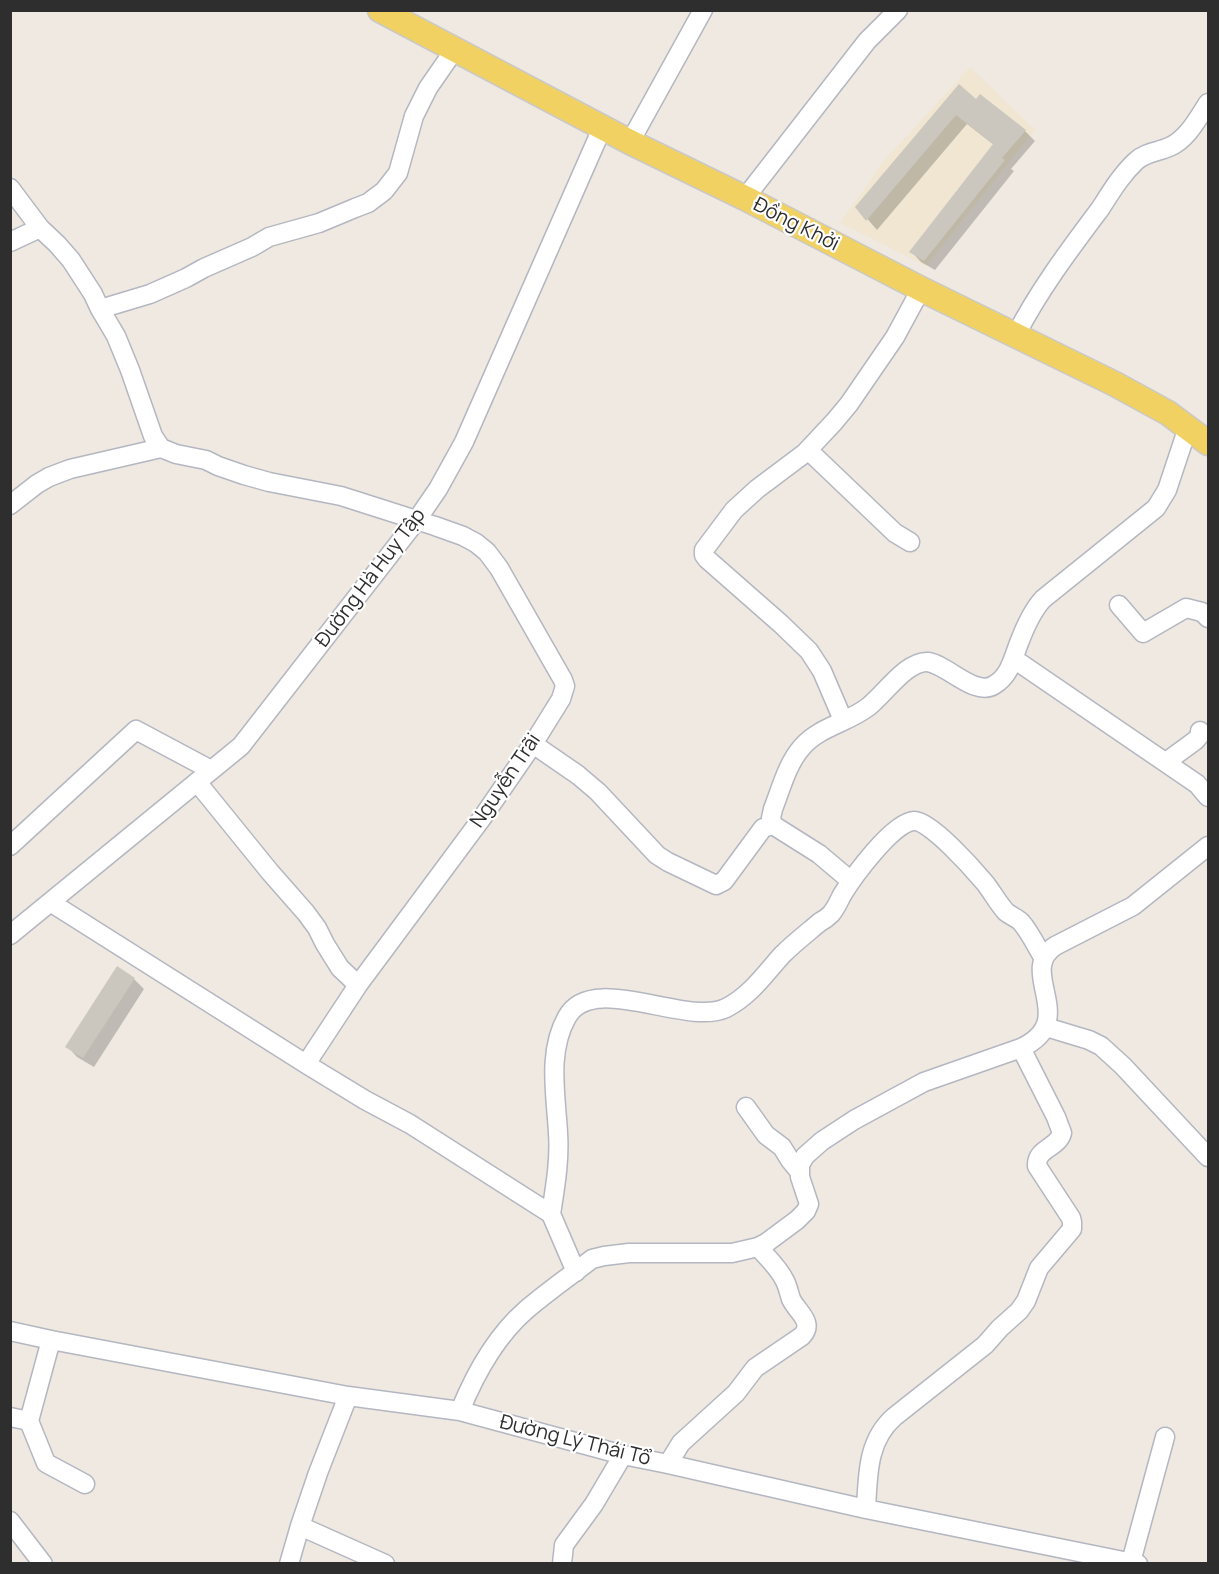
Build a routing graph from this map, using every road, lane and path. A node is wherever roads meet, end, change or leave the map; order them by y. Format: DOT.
graph roads {
  1 [pos="380,10"];
  2 [pos="703,10"];
  3 [pos="898,10"];
  4 [pos="403,17"];
  5 [pos="455,49"];
  6 [pos="1209,103"];
  7 [pos="603,126"];
  8 [pos="630,142"];
  9 [pos="10,188"];
  10 [pos="745,198"];
  11 [pos="40,228"];
  12 [pos="10,242"];
  13 [pos="921,289"];
  14 [pos="100,309"];
  15 [pos="1016,335"];
  16 [pos="1188,427"];
  17 [pos="1209,443"];
  18 [pos="161,448"];
  19 [pos="808,450"];
  20 [pos="10,505"];
  21 [pos="416,521"];
  22 [pos="910,542"];
  23 [pos="1119,605"];
  24 [pos="1209,618"];
  25 [pos="1014,659"];
  26 [pos="843,720"];
  27 [pos="1200,731"];
  28 [pos="533,744"];
  29 [pos="1166,762"];
  30 [pos="204,776"];
  31 [pos="1209,797"];
  32 [pos="773,825"];
  33 [pos="10,846"];
  34 [pos="1209,846"];
  35 [pos="851,881"];
  36 [pos="50,902"];
  37 [pos="10,935"];
  38 [pos="1043,957"];
  39 [pos="358,985"];
  40 [pos="1046,1027"];
  41 [pos="1021,1048"];
  42 [pos="306,1064"];
  43 [pos="746,1107"];
  44 [pos="1209,1157"];
  45 [pos="799,1171"];
  46 [pos="550,1214"];
  47 [pos="758,1247"];
  48 [pos="576,1272"];
  49 [pos="10,1331"];
  50 [pos="51,1340"];
  51 [pos="348,1396"];
  52 [pos="460,1411"];
  53 [pos="10,1417"];
  54 [pos="29,1421"];
  55 [pos="1165,1437"];
  56 [pos="623,1455"];
  57 [pos="668,1464"];
  58 [pos="85,1484"];
  59 [pos="866,1509"];
  60 [pos="10,1521"];
  61 [pos="300,1526"];
  62 [pos="43,1563"];
  63 [pos="289,1563"];
  64 [pos="385,1563"];
  65 [pos="561,1563"];
  66 [pos="1134,1563"];
  1 -- 4 [label="main road, Đồng Khởi"];
  2 -- 8 [label="street"];
  3 -- 10 [label="street"];
  4 -- 5 [label="main road, Đồng Khởi"];
  5 -- 7 [label="main road, Đồng Khởi"];
  5 -- 14 [label="street"];
  6 -- 15 [label="street"];
  7 -- 8 [label="main road, Đồng Khởi"];
  7 -- 21 [label="street, Đường Hà Huy Tập"];
  8 -- 10 [label="main road, Đồng Khởi"];
  9 -- 11 [label="street"];
  10 -- 13 [label="main road, Đồng Khởi"];
  11 -- 12 [label="street"];
  11 -- 14 [label="street"];
  13 -- 15 [label="main road, Đồng Khởi"];
  13 -- 19 [label="street"];
  14 -- 18 [label="street"];
  15 -- 16 [label="main road, Đồng Khởi"];
  16 -- 17 [label="main road, Đồng Khởi"];
  16 -- 25 [label="street"];
  18 -- 20 [label="street"];
  18 -- 21 [label="street, Nguyễn Trãi"];
  19 -- 22 [label="street"];
  19 -- 26 [label="street"];
  21 -- 28 [label="street, Nguyễn Trãi"];
  21 -- 30 [label="street, Đường Hà Huy Tập"];
  23 -- 24 [label="street"];
  25 -- 26 [label="street"];
  25 -- 29 [label="street"];
  26 -- 32 [label="street"];
  27 -- 29 [label="street"];
  28 -- 32 [label="street"];
  28 -- 39 [label="street, Nguyễn Trãi"];
  29 -- 31 [label="street"];
  30 -- 33 [label="street"];
  30 -- 36 [label="street, Đường Hà Huy Tập"];
  30 -- 39 [label="street"];
  32 -- 35 [label="street"];
  34 -- 38 [label="street"];
  35 -- 38 [label="street"];
  35 -- 46 [label="street"];
  36 -- 37 [label="street, Đường Hà Huy Tập"];
  36 -- 42 [label="street"];
  38 -- 40 [label="street"];
  39 -- 42 [label="street, Nguyễn Trãi"];
  40 -- 41 [label="street"];
  40 -- 44 [label="street"];
  41 -- 45 [label="street"];
  41 -- 59 [label="street"];
  42 -- 46 [label="street"];
  43 -- 45 [label="street"];
  45 -- 47 [label="street"];
  46 -- 48 [label="street"];
  47 -- 48 [label="street"];
  47 -- 57 [label="street"];
  48 -- 52 [label="street"];
  49 -- 50 [label="street, Đường Lý Thái Tổ"];
  50 -- 51 [label="street, Đường Lý Thái Tổ"];
  50 -- 54 [label="street"];
  51 -- 52 [label="street, Đường Lý Thái Tổ"];
  51 -- 61 [label="street"];
  52 -- 56 [label="street, Đường Lý Thái Tổ"];
  53 -- 54 [label="street"];
  54 -- 58 [label="street"];
  55 -- 66 [label="street"];
  56 -- 57 [label="street, Đường Lý Thái Tổ"];
  56 -- 65 [label="street"];
  57 -- 59 [label="street, Đường Lý Thái Tổ"];
  59 -- 66 [label="street, Đường Lý Thái Tổ"];
  60 -- 62 [label="street"];
  61 -- 63 [label="street"];
  61 -- 64 [label="street"];
}
